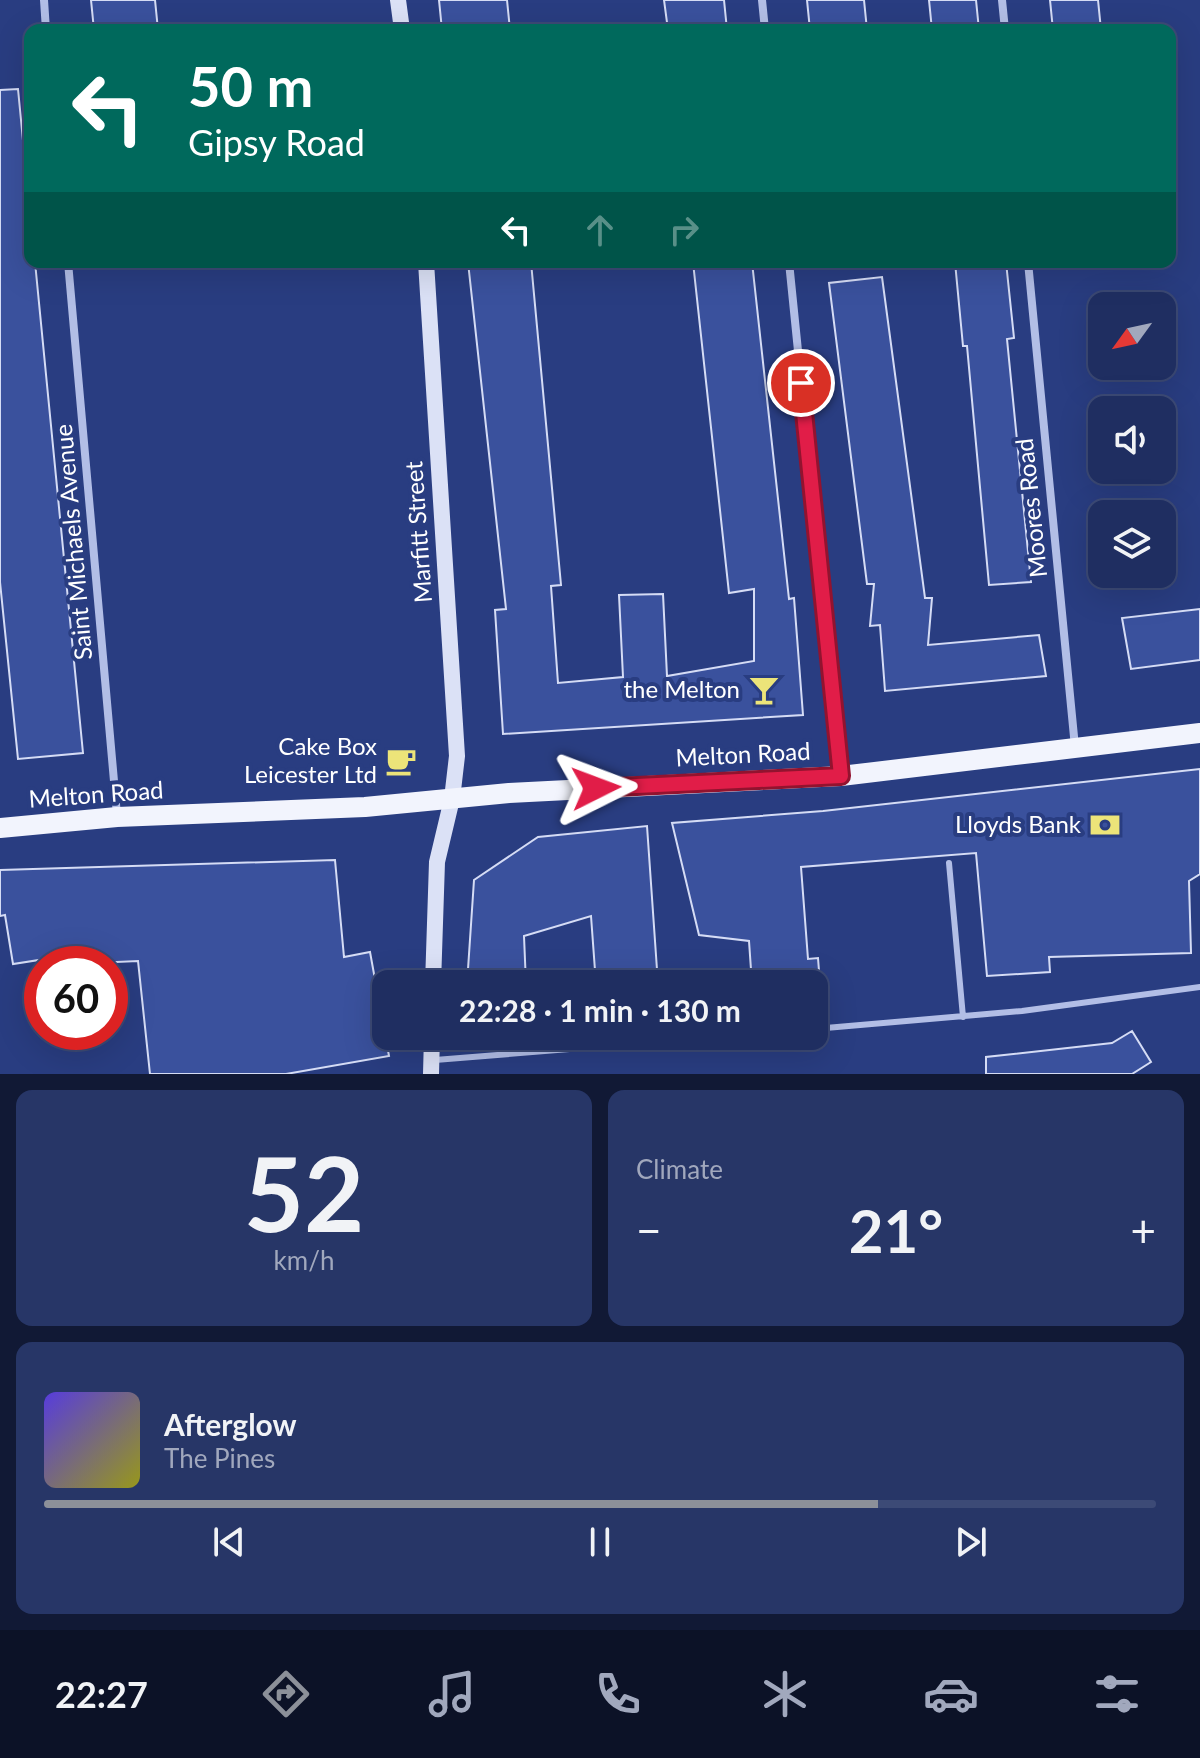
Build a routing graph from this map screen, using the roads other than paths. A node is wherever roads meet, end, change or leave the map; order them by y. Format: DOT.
graph roads {
  1 [pos="44,0"];
  2 [pos="398,0"];
  3 [pos="762,0"];
  4 [pos="1002,0"];
  5 [pos="46,24"];
  6 [pos="401,24"];
  7 [pos="764,24"];
  8 [pos="1004,24"];
  9 [pos="69,268"];
  10 [pos="426,268"];
  11 [pos="790,268"];
  12 [pos="1029,268"];
  13 [pos="1200,733"];
  14 [pos="1076,749"];
  15 [pos="841,776"];
  16 [pos="452,799"];
  17 [pos="117,817"];
  18 [pos="0,828"];
  19 [pos="949,863"];
  20 [pos="433,970"];
  21 [pos="1200,987"];
  22 [pos="963,1017"];
  23 [pos="828,1028"];
  24 [pos="595,1050"];
  25 [pos="432,1067"];
  1 -- 5 [label="street"];
  2 -- 6 [label="street"];
  3 -- 7 [label="street"];
  4 -- 8 [label="street"];
  9 -- 17 [label="street, Saint Michaels Avenue"];
  10 -- 16 [label="street, Marfitt Street"];
  11 -- 15 [label="street"];
  12 -- 14 [label="street, Moores Road"];
  13 -- 14 [label="main road, Melton Road"];
  14 -- 15 [label="main road, Melton Road"];
  15 -- 16 [label="main road, Melton Road"];
  16 -- 17 [label="main road, Melton Road"];
  16 -- 20 [label="street, Marfitt Street"];
  17 -- 18 [label="main road, Melton Road"];
  19 -- 22 [label="lane"];
  21 -- 22 [label="lane"];
  22 -- 23 [label="lane"];
  24 -- 25 [label="lane"];
}
